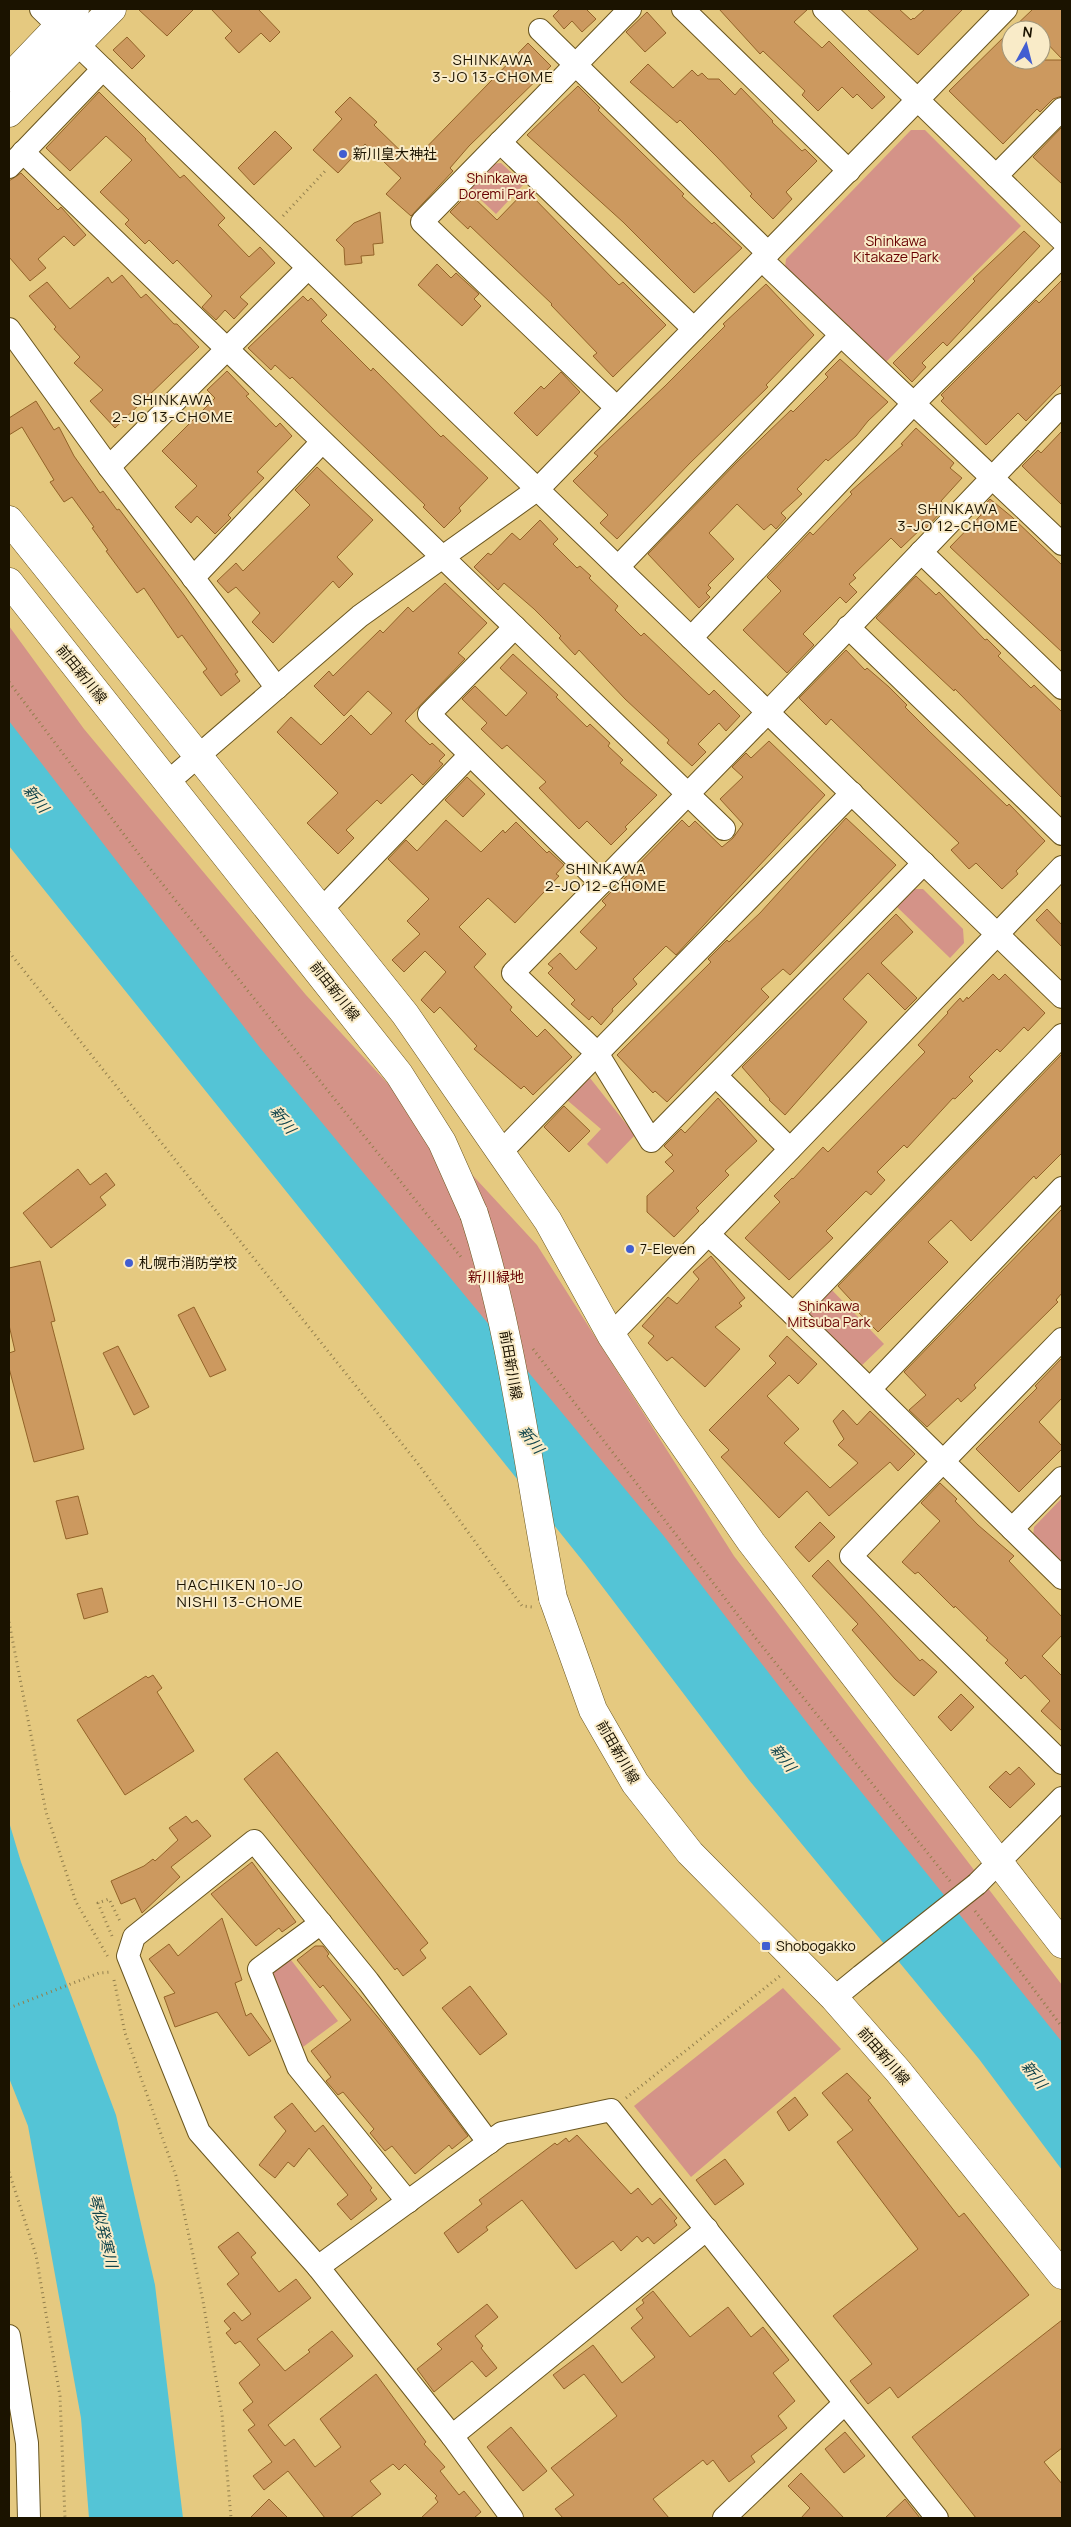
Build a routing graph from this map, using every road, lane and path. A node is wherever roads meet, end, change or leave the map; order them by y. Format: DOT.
graph roads {
  1 [pos="112,9"];
  2 [pos="630,9"];
  3 [pos="683,9"];
  4 [pos="824,9"];
  5 [pos="997,12"];
  6 [pos="63,22"];
  7 [pos="540,30"];
  8 [pos="575,65"];
  9 [pos="103,68"];
  10 [pos="9,78"];
  11 [pos="918,100"];
  12 [pos="1062,109"];
  13 [pos="9,113"];
  14 [pos="500,142"];
  15 [pos="16,160"];
  16 [pos="327,169"];
  17 [pos="848,170"];
  18 [pos="996,176"];
  19 [pos="278,222"];
  20 [pos="1062,240"];
  21 [pos="765,256"];
  22 [pos="1062,256"];
  23 [pos="308,268"];
  24 [pos="9,329"];
  25 [pos="694,329"];
  26 [pos="841,335"];
  27 [pos="227,351"];
  28 [pos="914,403"];
  29 [pos="1062,405"];
  30 [pos="617,408"];
  31 [pos="322,442"];
  32 [pos="109,466"];
  33 [pos="994,477"];
  34 [pos="538,489"];
  35 [pos="9,520"];
  36 [pos="1062,544"];
  37 [pos="921,552"];
  38 [pos="442,558"];
  39 [pos="618,567"];
  40 [pos="193,578"];
  41 [pos="9,582"];
  42 [pos="515,627"];
  43 [pos="848,627"];
  44 [pos="691,638"];
  45 [pos="276,688"];
  46 [pos="1062,688"];
  47 [pos="768,712"];
  48 [pos="470,755"];
  49 [pos="197,757"];
  50 [pos="168,782"];
  51 [pos="852,793"];
  52 [pos="686,794"];
  53 [pos="724,829"];
  54 [pos="1062,834"];
  55 [pos="924,863"];
  56 [pos="1062,867"];
  57 [pos="601,883"];
  58 [pos="320,910"];
  59 [pos="997,934"];
  60 [pos="9,952"];
  61 [pos="1062,997"];
  62 [pos="1062,1036"];
  63 [pos="597,1053"];
  64 [pos="716,1076"];
  65 [pos="790,1149"];
  66 [pos="501,1152"];
  67 [pos="1062,1188"];
  68 [pos="708,1234"];
  69 [pos="792,1314"];
  70 [pos="611,1335"];
  71 [pos="1062,1339"];
  72 [pos="870,1389"];
  73 [pos="942,1461"];
  74 [pos="1062,1478"];
  75 [pos="1012,1529"];
  76 [pos="1062,1578"];
  77 [pos="544,1603"];
  78 [pos="9,1622"];
  79 [pos="1062,1763"];
  80 [pos="1062,1798"];
  81 [pos="998,1862"];
  82 [pos="321,1923"];
  83 [pos="1062,1944"];
  84 [pos="119,1946"];
  85 [pos="108,1959"];
  86 [pos="113,1972"];
  87 [pos="782,1974"];
  88 [pos="834,1998"];
  89 [pos="9,2008"];
  90 [pos="622,2101"];
  91 [pos="489,2143"];
  92 [pos="9,2172"];
  93 [pos="408,2202"];
  94 [pos="707,2229"];
  95 [pos="318,2267"];
  96 [pos="1062,2275"];
  97 [pos="10,2349"];
  98 [pos="845,2403"];
  99 [pos="452,2436"];
  100 [pos="18,2479"];
  101 [pos="507,2516"];
  102 [pos="29,2518"];
  103 [pos="65,2518"];
  104 [pos="231,2518"];
  105 [pos="724,2518"];
  106 [pos="937,2518"];
  1 -- 6 [label="main road"];
  2 -- 8 [label="street"];
  3 -- 17 [label="street"];
  4 -- 11 [label="street"];
  5 -- 11 [label="street"];
  6 -- 9 [label="street"];
  6 -- 10 [label="main road"];
  6 -- 13 [label="main road"];
  7 -- 8 [label="street"];
  8 -- 14 [label="street"];
  8 -- 21 [label="street"];
  9 -- 15 [label="street"];
  9 -- 23 [label="street"];
  11 -- 17 [label="street"];
  11 -- 18 [label="street"];
  12 -- 18 [label="street"];
  14 -- 25 [label="street"];
  14 -- 30 [label="street"];
  15 -- 27 [label="street"];
  16 -- 19 [label="path"];
  17 -- 21 [label="street"];
  18 -- 20 [label="street"];
  21 -- 25 [label="street"];
  21 -- 26 [label="street"];
  22 -- 28 [label="street"];
  23 -- 27 [label="street"];
  23 -- 34 [label="street"];
  24 -- 32 [label="street"];
  25 -- 30 [label="street"];
  26 -- 28 [label="street"];
  26 -- 39 [label="street"];
  27 -- 31 [label="street"];
  27 -- 32 [label="street"];
  28 -- 33 [label="street"];
  28 -- 44 [label="street"];
  29 -- 33 [label="street"];
  30 -- 34 [label="street"];
  31 -- 38 [label="street"];
  31 -- 40 [label="street"];
  32 -- 40 [label="street"];
  33 -- 36 [label="street"];
  33 -- 37 [label="street"];
  34 -- 38 [label="street"];
  34 -- 39 [label="street"];
  35 -- 49 [label="main road"];
  37 -- 43 [label="street"];
  37 -- 46 [label="street"];
  38 -- 42 [label="street"];
  38 -- 45 [label="street"];
  39 -- 44 [label="street"];
  40 -- 45 [label="street"];
  41 -- 50 [label="main road, 前田新川線"];
  42 -- 48 [label="street"];
  42 -- 52 [label="street"];
  43 -- 47 [label="street"];
  43 -- 54 [label="street"];
  44 -- 47 [label="street"];
  45 -- 49 [label="street"];
  47 -- 51 [label="street"];
  47 -- 52 [label="street"];
  48 -- 57 [label="street"];
  48 -- 58 [label="street"];
  49 -- 50 [label="street"];
  49 -- 58 [label="main road"];
  50 -- 77 [label="main road, 前田新川線, bridge"];
  51 -- 55 [label="street"];
  51 -- 63 [label="street"];
  52 -- 53 [label="street"];
  52 -- 57 [label="street"];
  55 -- 59 [label="street"];
  55 -- 64 [label="street"];
  56 -- 59 [label="street"];
  57 -- 63 [label="street"];
  58 -- 66 [label="main road"];
  59 -- 61 [label="street"];
  59 -- 65 [label="street"];
  60 -- 77 [label="path"];
  62 -- 69 [label="street"];
  63 -- 64 [label="street"];
  63 -- 66 [label="street"];
  64 -- 65 [label="street"];
  65 -- 68 [label="street"];
  66 -- 70 [label="main road"];
  67 -- 72 [label="street"];
  68 -- 69 [label="street"];
  68 -- 70 [label="street"];
  69 -- 72 [label="street"];
  70 -- 81 [label="main road"];
  71 -- 73 [label="street"];
  72 -- 73 [label="street"];
  73 -- 75 [label="street"];
  73 -- 79 [label="street"];
  74 -- 75 [label="street"];
  75 -- 76 [label="street"];
  77 -- 88 [label="main road, 前田新川線"];
  78 -- 85 [label="path"];
  80 -- 81 [label="street"];
  81 -- 83 [label="main road"];
  81 -- 88 [label="street, bridge"];
  82 -- 84 [label="street"];
  82 -- 91 [label="street"];
  82 -- 93 [label="street"];
  84 -- 84 [label="path"];
  84 -- 85 [label="path"];
  84 -- 95 [label="street"];
  85 -- 86 [label="path"];
  86 -- 89 [label="path"];
  86 -- 104 [label="path"];
  87 -- 90 [label="path"];
  88 -- 96 [label="main road, 前田新川線"];
  91 -- 93 [label="street"];
  91 -- 94 [label="street"];
  92 -- 103 [label="path"];
  93 -- 95 [label="street"];
  94 -- 98 [label="street"];
  94 -- 99 [label="street"];
  95 -- 99 [label="street"];
  97 -- 100 [label="street"];
  98 -- 105 [label="street"];
  98 -- 106 [label="street"];
  99 -- 101 [label="street"];
  100 -- 102 [label="street"];
}
